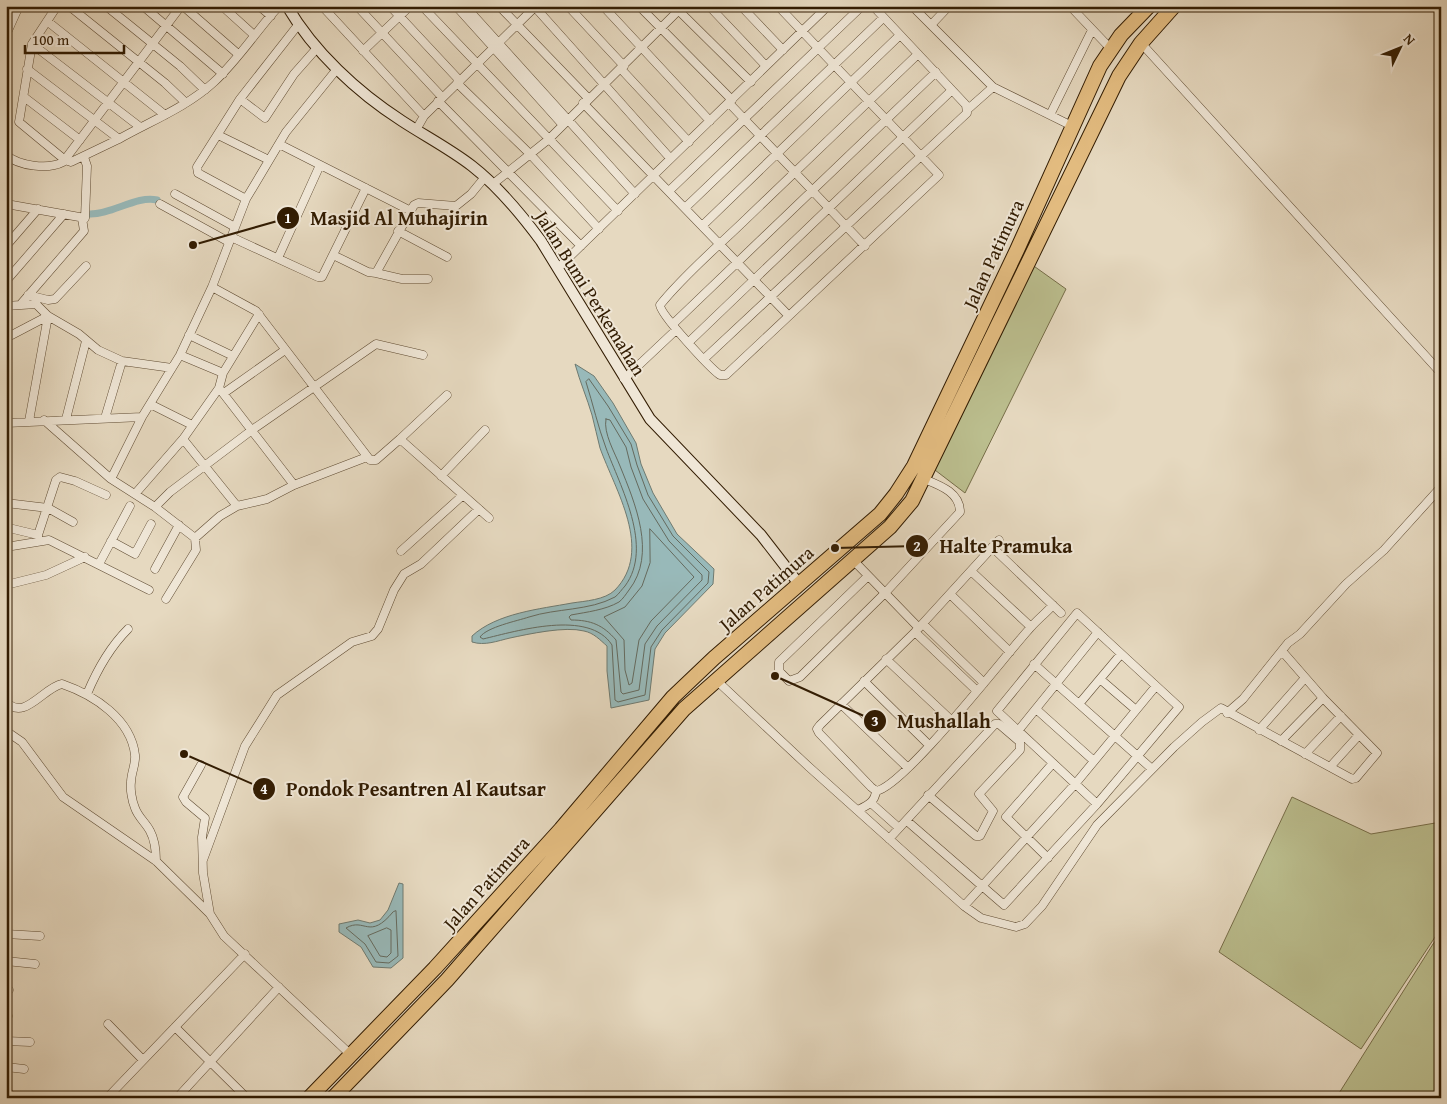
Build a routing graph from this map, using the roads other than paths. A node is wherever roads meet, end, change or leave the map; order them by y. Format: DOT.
graph roads {
  1 [pos="19,6"];
  2 [pos="57,6"];
  3 [pos="69,6"];
  4 [pos="106,6"];
  5 [pos="143,6"];
  6 [pos="182,6"];
  7 [pos="222,6"];
  8 [pos="259,6"];
  9 [pos="279,6"];
  10 [pos="287,6"];
  11 [pos="322,6"];
  12 [pos="357,6"];
  13 [pos="390,6"];
  14 [pos="410,6"];
  15 [pos="422,6"];
  16 [pos="456,6"];
  17 [pos="465,6"];
  18 [pos="499,6"];
  19 [pos="568,6"];
  20 [pos="603,6"];
  21 [pos="639,6"];
  22 [pos="709,6"];
  23 [pos="741,6"];
  24 [pos="778,6"];
  25 [pos="828,6"];
  26 [pos="862,6"];
  27 [pos="873,6"];
  28 [pos="912,6"];
  29 [pos="950,6"];
  30 [pos="1070,6"];
  31 [pos="1149,6"];
  32 [pos="1174,6"];
  33 [pos="535,7"];
  34 [pos="679,8"];
  35 [pos="271,16"];
  36 [pos="400,16"];
  37 [pos="883,18"];
  38 [pos="47,21"];
  39 [pos="166,25"];
  40 [pos="298,25"];
  41 [pos="931,25"];
  42 [pos="518,26"];
  43 [pos="661,29"];
  44 [pos="1092,30"];
  45 [pos="802,32"];
  46 [pos="382,33"];
  47 [pos="254,34"];
  48 [pos="6,35"];
  49 [pos="900,36"];
  50 [pos="152,42"];
  51 [pos="1141,43"];
  52 [pos="32,44"];
  53 [pos="497,45"];
  54 [pos="642,47"];
  55 [pos="317,48"];
  56 [pos="818,48"];
  57 [pos="1110,48"];
  58 [pos="783,50"];
  59 [pos="363,51"];
  60 [pos="238,54"];
  61 [pos="918,54"];
  62 [pos="138,61"];
  63 [pos="477,64"];
  64 [pos="766,66"];
  65 [pos="834,66"];
  66 [pos="622,67"];
  67 [pos="337,69"];
  68 [pos="27,70"];
  69 [pos="936,72"];
  70 [pos="223,74"];
  71 [pos="123,81"];
  72 [pos="458,82"];
  73 [pos="751,82"];
  74 [pos="851,83"];
  75 [pos="602,84"];
  76 [pos="993,87"];
  77 [pos="205,90"];
  78 [pos="952,90"];
  79 [pos="24,97"];
  80 [pos="440,99"];
  81 [pos="240,100"];
  82 [pos="586,100"];
  83 [pos="108,101"];
  84 [pos="869,101"];
  85 [pos="730,102"];
  86 [pos="186,103"];
  87 [pos="967,110"];
  88 [pos="165,115"];
  89 [pos="1050,115"];
  90 [pos="424,116"];
  91 [pos="94,120"];
  92 [pos="744,120"];
  93 [pos="886,120"];
  94 [pos="564,121"];
  95 [pos="710,121"];
  96 [pos="1072,126"];
  97 [pos="140,127"];
  98 [pos="416,130"];
  99 [pos="218,135"];
  100 [pos="760,137"];
  101 [pos="903,137"];
  102 [pos="119,139"];
  103 [pos="549,139"];
  104 [pos="80,140"];
  105 [pos="689,142"];
  106 [pos="279,144"];
  107 [pos="530,154"];
  108 [pos="777,154"];
  109 [pos="6,155"];
  110 [pos="921,156"];
  111 [pos="84,157"];
  112 [pos="670,158"];
  113 [pos="66,160"];
  114 [pos="269,160"];
  115 [pos="320,165"];
  116 [pos="509,171"];
  117 [pos="794,172"];
  118 [pos="654,175"];
  119 [pos="489,181"];
  120 [pos="366,188"];
  121 [pos="669,191"];
  122 [pos="812,191"];
  123 [pos="175,194"];
  124 [pos="635,194"];
  125 [pos="246,199"];
  126 [pos="160,204"];
  127 [pos="6,208"];
  128 [pos="686,208"];
  129 [pos="828,208"];
  130 [pos="38,209"];
  131 [pos="409,210"];
  132 [pos="618,211"];
  133 [pos="64,214"];
  134 [pos="82,218"];
  135 [pos="845,225"];
  136 [pos="702,226"];
  137 [pos="235,227"];
  138 [pos="599,229"];
  139 [pos="398,231"];
  140 [pos="230,240"];
  141 [pos="720,245"];
  142 [pos="6,246"];
  143 [pos="582,246"];
  144 [pos="865,246"];
  145 [pos="333,255"];
  146 [pos="447,257"];
  147 [pos="278,258"];
  148 [pos="738,264"];
  149 [pos="86,266"];
  150 [pos="558,268"];
  151 [pos="376,273"];
  152 [pos="428,279"];
  153 [pos="754,280"];
  154 [pos="6,281"];
  155 [pos="212,287"];
  156 [pos="28,295"];
  157 [pos="771,297"];
  158 [pos="20,305"];
  159 [pos="6,306"];
  160 [pos="259,314"];
  161 [pos="788,315"];
  162 [pos="48,316"];
  163 [pos="675,327"];
  164 [pos="189,335"];
  165 [pos="6,338"];
  166 [pos="86,341"];
  167 [pos="689,342"];
  168 [pos="285,350"];
  169 [pos="180,355"];
  170 [pos="423,355"];
  171 [pos="233,356"];
  172 [pos="704,359"];
  173 [pos="963,360"];
  174 [pos="122,361"];
  175 [pos="977,366"];
  176 [pos="172,368"];
  177 [pos="223,373"];
  178 [pos="1441,373"];
  179 [pos="624,379"];
  180 [pos="313,386"];
  181 [pos="222,390"];
  182 [pos="447,395"];
  183 [pos="150,404"];
  184 [pos="142,417"];
  185 [pos="105,418"];
  186 [pos="66,419"];
  187 [pos="44,420"];
  188 [pos="29,421"];
  189 [pos="6,423"];
  190 [pos="192,425"];
  191 [pos="252,430"];
  192 [pos="485,430"];
  193 [pos="183,439"];
  194 [pos="400,439"];
  195 [pos="367,457"];
  196 [pos="204,466"];
  197 [pos="441,476"];
  198 [pos="111,479"];
  199 [pos="924,479"];
  200 [pos="294,485"];
  201 [pos="1441,487"];
  202 [pos="134,494"];
  203 [pos="106,495"];
  204 [pos="462,496"];
  205 [pos="6,504"];
  206 [pos="130,506"];
  207 [pos="237,506"];
  208 [pos="155,507"];
  209 [pos="48,508"];
  210 [pos="479,509"];
  211 [pos="489,518"];
  212 [pos="73,522"];
  213 [pos="151,524"];
  214 [pos="179,525"];
  215 [pos="9,528"];
  216 [pos="38,538"];
  217 [pos="195,538"];
  218 [pos="999,540"];
  219 [pos="111,541"];
  220 [pos="6,547"];
  221 [pos="992,547"];
  222 [pos="401,550"];
  223 [pos="86,557"];
  224 [pos="853,560"];
  225 [pos="99,564"];
  226 [pos="155,569"];
  227 [pos="970,571"];
  228 [pos="868,576"];
  229 [pos="799,584"];
  230 [pos="6,585"];
  231 [pos="149,590"];
  232 [pos="885,592"];
  233 [pos="950,594"];
  234 [pos="166,599"];
  235 [pos="1053,606"];
  236 [pos="1061,613"];
  237 [pos="1031,627"];
  238 [pos="919,628"];
  239 [pos="128,629"];
  240 [pos="1098,632"];
  241 [pos="1282,651"];
  242 [pos="1010,652"];
  243 [pos="1121,654"];
  244 [pos="886,659"];
  245 [pos="1034,664"];
  246 [pos="1305,678"];
  247 [pos="1100,679"];
  248 [pos="716,680"];
  249 [pos="864,681"];
  250 [pos="984,683"];
  251 [pos="1056,684"];
  252 [pos="1156,686"];
  253 [pos="977,691"];
  254 [pos="87,694"];
  255 [pos="1323,698"];
  256 [pos="6,701"];
  257 [pos="841,704"];
  258 [pos="1079,704"];
  259 [pos="1036,709"];
  260 [pos="1136,710"];
  261 [pos="1227,712"];
  262 [pos="1341,716"];
  263 [pos="951,720"];
  264 [pos="1259,730"];
  265 [pos="6,731"];
  266 [pos="1018,731"];
  267 [pos="1360,735"];
  268 [pos="1115,736"];
  269 [pos="1281,741"];
  270 [pos="929,745"];
  271 [pos="1305,754"];
  272 [pos="1139,757"];
  273 [pos="1094,761"];
  274 [pos="1053,763"];
  275 [pos="201,765"];
  276 [pos="1330,767"];
  277 [pos="908,768"];
  278 [pos="1152,769"];
  279 [pos="1076,783"];
  280 [pos="876,791"];
  281 [pos="928,795"];
  282 [pos="871,803"];
  283 [pos="1097,804"];
  284 [pos="858,810"];
  285 [pos="906,821"];
  286 [pos="899,828"];
  287 [pos="1026,838"];
  288 [pos="889,839"];
  289 [pos="1048,858"];
  290 [pos="156,860"];
  291 [pos="203,860"];
  292 [pos="981,886"];
  293 [pos="964,906"];
  294 [pos="210,914"];
  295 [pos="6,934"];
  296 [pos="40,936"];
  297 [pos="244,954"];
  298 [pos="6,961"];
  299 [pos="35,964"];
  300 [pos="279,987"];
  301 [pos="108,1024"];
  302 [pos="175,1027"];
  303 [pos="6,1041"];
  304 [pos="30,1042"];
  305 [pos="350,1054"];
  306 [pos="143,1060"];
  307 [pos="211,1062"];
  308 [pos="6,1068"];
  309 [pos="24,1069"];
  310 [pos="107,1098"];
  311 [pos="176,1098"];
  312 [pos="247,1098"];
  313 [pos="309,1098"];
  314 [pos="333,1098"];
  1 -- 48 [label="street"];
  2 -- 38 [label="street"];
  3 -- 62 [label="street"];
  4 -- 50 [label="street"];
  5 -- 39 [label="street"];
  6 -- 39 [label="street"];
  6 -- 60 [label="street"];
  7 -- 47 [label="street"];
  8 -- 35 [label="street"];
  9 -- 35 [label="street"];
  10 -- 40 [label="street, Jalan Bumi Perkemahan"];
  11 -- 59 [label="street"];
  12 -- 46 [label="street"];
  13 -- 36 [label="street"];
  14 -- 36 [label="street"];
  15 -- 63 [label="street"];
  16 -- 53 [label="street"];
  17 -- 53 [label="street"];
  18 -- 42 [label="street"];
  19 -- 66 [label="street"];
  20 -- 54 [label="street"];
  21 -- 43 [label="street"];
  22 -- 64 [label="street"];
  23 -- 58 [label="street"];
  24 -- 45 [label="street"];
  25 -- 45 [label="street"];
  26 -- 56 [label="street"];
  27 -- 37 [label="street"];
  28 -- 41 [label="street"];
  29 -- 41 [label="street"];
  30 -- 44 [label="street"];
  31 -- 57 [label="highway, Jalan Patimura"];
  32 -- 51 [label="highway, Jalan Patimura"];
  33 -- 42 [label="street"];
  33 -- 75 [label="street"];
  34 -- 43 [label="street"];
  34 -- 73 [label="street"];
  35 -- 47 [label="street"];
  36 -- 46 [label="street"];
  36 -- 72 [label="street"];
  37 -- 49 [label="street"];
  37 -- 65 [label="street"];
  38 -- 52 [label="street"];
  38 -- 71 [label="street"];
  39 -- 50 [label="street"];
  39 -- 70 [label="street"];
  40 -- 55 [label="street, Jalan Bumi Perkemahan"];
  40 -- 81 [label="street"];
  41 -- 76 [label="street"];
  42 -- 53 [label="street"];
  42 -- 82 [label="street"];
  43 -- 54 [label="street"];
  43 -- 85 [label="street"];
  44 -- 57 [label="street"];
  44 -- 89 [label="street"];
  45 -- 56 [label="street"];
  45 -- 58 [label="street"];
  46 -- 59 [label="street"];
  46 -- 80 [label="street"];
  47 -- 60 [label="street"];
  49 -- 61 [label="street"];
  49 -- 74 [label="street"];
  50 -- 62 [label="street"];
  50 -- 77 [label="street"];
  51 -- 175 [label="highway, Jalan Patimura"];
  51 -- 178 [label="street"];
  52 -- 68 [label="street"];
  52 -- 83 [label="street"];
  53 -- 63 [label="street"];
  53 -- 94 [label="street"];
  54 -- 66 [label="street"];
  54 -- 95 [label="street"];
  55 -- 67 [label="street, Jalan Bumi Perkemahan"];
  55 -- 81 [label="street"];
  56 -- 65 [label="street"];
  56 -- 92 [label="street"];
  57 -- 96 [label="highway, Jalan Patimura"];
  58 -- 64 [label="street"];
  59 -- 90 [label="street"];
  60 -- 70 [label="street"];
  61 -- 69 [label="street"];
  61 -- 84 [label="street"];
  62 -- 71 [label="street"];
  62 -- 86 [label="street"];
  63 -- 72 [label="street"];
  63 -- 103 [label="street"];
  64 -- 73 [label="street"];
  65 -- 74 [label="street"];
  65 -- 100 [label="street"];
  66 -- 75 [label="street"];
  66 -- 105 [label="street"];
  67 -- 98 [label="street, Jalan Bumi Perkemahan"];
  67 -- 106 [label="street"];
  68 -- 79 [label="street"];
  68 -- 91 [label="street"];
  69 -- 78 [label="street"];
  69 -- 93 [label="street"];
  70 -- 77 [label="street"];
  71 -- 83 [label="street"];
  71 -- 88 [label="street"];
  72 -- 80 [label="street"];
  72 -- 107 [label="street"];
  73 -- 85 [label="street"];
  74 -- 84 [label="street"];
  74 -- 108 [label="street"];
  75 -- 82 [label="street"];
  75 -- 112 [label="street"];
  76 -- 87 [label="street"];
  76 -- 89 [label="street"];
  77 -- 86 [label="street"];
  78 -- 87 [label="street"];
  78 -- 101 [label="street"];
  79 -- 104 [label="street"];
  79 -- 113 [label="street"];
  80 -- 90 [label="street"];
  80 -- 116 [label="street"];
  81 -- 99 [label="street"];
  82 -- 94 [label="street"];
  82 -- 118 [label="street"];
  83 -- 91 [label="street"];
  83 -- 97 [label="street"];
  84 -- 93 [label="street"];
  84 -- 117 [label="street"];
  85 -- 92 [label="street"];
  85 -- 95 [label="street"];
  86 -- 88 [label="street"];
  87 -- 110 [label="street"];
  88 -- 97 [label="street"];
  89 -- 96 [label="street"];
  90 -- 98 [label="street"];
  91 -- 102 [label="street"];
  91 -- 104 [label="street"];
  92 -- 100 [label="street"];
  92 -- 121 [label="street"];
  93 -- 101 [label="street"];
  93 -- 122 [label="street"];
  94 -- 103 [label="street"];
  94 -- 124 [label="street"];
  95 -- 105 [label="street"];
  96 -- 173 [label="highway, Jalan Patimura"];
  97 -- 102 [label="street"];
  98 -- 119 [label="street, Jalan Bumi Perkemahan"];
  99 -- 114 [label="street"];
  99 -- 125 [label="street"];
  100 -- 108 [label="street"];
  100 -- 128 [label="street"];
  101 -- 110 [label="street"];
  101 -- 129 [label="street"];
  102 -- 111 [label="street"];
  103 -- 107 [label="street"];
  103 -- 132 [label="street"];
  104 -- 113 [label="street"];
  105 -- 112 [label="street"];
  106 -- 114 [label="street"];
  106 -- 115 [label="street"];
  107 -- 116 [label="street"];
  107 -- 138 [label="street"];
  108 -- 117 [label="street"];
  108 -- 136 [label="street"];
  109 -- 113 [label="street"];
  110 -- 135 [label="street"];
  110 -- 144 [label="street"];
  111 -- 113 [label="street"];
  111 -- 134 [label="street"];
  112 -- 118 [label="street"];
  114 -- 125 [label="street"];
  115 -- 120 [label="street"];
  115 -- 147 [label="street"];
  116 -- 119 [label="street"];
  116 -- 143 [label="street"];
  117 -- 122 [label="street"];
  117 -- 141 [label="street"];
  118 -- 121 [label="street"];
  118 -- 124 [label="street"];
  119 -- 131 [label="street"];
  119 -- 150 [label="street, Jalan Bumi Perkemahan"];
  120 -- 131 [label="street"];
  120 -- 145 [label="street"];
  121 -- 128 [label="street"];
  122 -- 129 [label="street"];
  122 -- 148 [label="street"];
  123 -- 137 [label="street"];
  124 -- 132 [label="street"];
  125 -- 137 [label="street"];
  126 -- 140 [label="street"];
  127 -- 130 [label="street"];
  128 -- 136 [label="street"];
  129 -- 135 [label="street"];
  129 -- 153 [label="street"];
  130 -- 133 [label="street"];
  130 -- 142 [label="street"];
  131 -- 139 [label="street"];
  132 -- 138 [label="street"];
  133 -- 134 [label="street"];
  133 -- 154 [label="street"];
  134 -- 156 [label="street"];
  135 -- 144 [label="street"];
  135 -- 157 [label="street"];
  136 -- 141 [label="street"];
  137 -- 140 [label="street"];
  138 -- 143 [label="street"];
  139 -- 146 [label="street"];
  139 -- 151 [label="street"];
  140 -- 147 [label="street"];
  140 -- 155 [label="street"];
  141 -- 148 [label="street"];
  141 -- 163 [label="street"];
  143 -- 150 [label="street"];
  144 -- 161 [label="street"];
  145 -- 147 [label="street"];
  145 -- 151 [label="street"];
  148 -- 153 [label="street"];
  148 -- 163 [label="street"];
  149 -- 156 [label="street"];
  150 -- 179 [label="street, Jalan Bumi Perkemahan"];
  151 -- 152 [label="street"];
  153 -- 157 [label="street"];
  153 -- 167 [label="street"];
  155 -- 160 [label="street"];
  155 -- 164 [label="street"];
  156 -- 158 [label="street"];
  157 -- 161 [label="street"];
  157 -- 172 [label="street"];
  158 -- 159 [label="street"];
  158 -- 162 [label="street"];
  160 -- 168 [label="street"];
  160 -- 171 [label="street"];
  161 -- 172 [label="street"];
  162 -- 165 [label="street"];
  162 -- 166 [label="street"];
  162 -- 188 [label="street"];
  163 -- 167 [label="street"];
  163 -- 179 [label="street"];
  164 -- 169 [label="street"];
  164 -- 171 [label="street"];
  166 -- 174 [label="street"];
  166 -- 186 [label="street"];
  167 -- 172 [label="street"];
  168 -- 180 [label="street"];
  168 -- 181 [label="street"];
  169 -- 176 [label="street"];
  169 -- 177 [label="street"];
  170 -- 180 [label="street"];
  171 -- 177 [label="street"];
  173 -- 175 [label="highway"];
  173 -- 229 [label="highway, Jalan Patimura"];
  174 -- 176 [label="street"];
  174 -- 185 [label="street"];
  175 -- 199 [label="highway, Jalan Patimura"];
  176 -- 183 [label="street"];
  177 -- 181 [label="street"];
  179 -- 229 [label="street, Jalan Bumi Perkemahan"];
  180 -- 191 [label="street"];
  180 -- 195 [label="street"];
  181 -- 190 [label="street"];
  181 -- 191 [label="street"];
  182 -- 194 [label="street"];
  183 -- 184 [label="street"];
  183 -- 190 [label="street"];
  184 -- 185 [label="street"];
  184 -- 198 [label="street"];
  185 -- 186 [label="street"];
  186 -- 187 [label="street"];
  187 -- 188 [label="street"];
  187 -- 198 [label="street"];
  188 -- 189 [label="street"];
  190 -- 193 [label="street"];
  191 -- 196 [label="street"];
  191 -- 200 [label="street"];
  192 -- 197 [label="street"];
  193 -- 196 [label="street"];
  193 -- 202 [label="street"];
  194 -- 195 [label="street"];
  194 -- 197 [label="street"];
  195 -- 200 [label="street"];
  196 -- 207 [label="street"];
  196 -- 208 [label="street"];
  197 -- 204 [label="street"];
  198 -- 202 [label="street"];
  199 -- 224 [label="highway, Jalan Patimura"];
  199 -- 232 [label="street"];
  200 -- 207 [label="street"];
  201 -- 241 [label="street"];
  202 -- 208 [label="street"];
  203 -- 209 [label="street"];
  204 -- 210 [label="street"];
  204 -- 222 [label="street"];
  205 -- 209 [label="street"];
  206 -- 219 [label="street"];
  207 -- 217 [label="street"];
  208 -- 214 [label="street"];
  209 -- 212 [label="street"];
  209 -- 216 [label="street"];
  210 -- 211 [label="street"];
  210 -- 291 [label="street"];
  213 -- 219 [label="street"];
  214 -- 217 [label="street"];
  214 -- 226 [label="street"];
  215 -- 216 [label="street"];
  216 -- 220 [label="street"];
  216 -- 223 [label="street"];
  217 -- 234 [label="street"];
  218 -- 221 [label="street"];
  219 -- 225 [label="street"];
  221 -- 227 [label="street"];
  221 -- 235 [label="street"];
  223 -- 225 [label="street"];
  223 -- 230 [label="street"];
  224 -- 228 [label="street"];
  224 -- 248 [label="highway, Jalan Patimura"];
  225 -- 231 [label="street"];
  227 -- 233 [label="street"];
  227 -- 237 [label="street"];
  228 -- 232 [label="street"];
  228 -- 232 [label="street"];
  229 -- 305 [label="highway, Jalan Patimura"];
  232 -- 238 [label="street"];
  233 -- 238 [label="street"];
  233 -- 242 [label="street"];
  235 -- 236 [label="street"];
  235 -- 237 [label="street"];
  237 -- 242 [label="street"];
  238 -- 244 [label="street"];
  238 -- 250 [label="street"];
  238 -- 253 [label="street"];
  239 -- 254 [label="street"];
  240 -- 243 [label="street"];
  240 -- 245 [label="street"];
  240 -- 251 [label="street"];
  241 -- 246 [label="street"];
  241 -- 261 [label="street"];
  242 -- 250 [label="street"];
  243 -- 247 [label="street"];
  243 -- 252 [label="street"];
  244 -- 249 [label="street"];
  244 -- 263 [label="street"];
  245 -- 251 [label="street"];
  245 -- 266 [label="street"];
  246 -- 255 [label="street"];
  246 -- 264 [label="street"];
  247 -- 258 [label="street"];
  247 -- 260 [label="street"];
  248 -- 284 [label="street"];
  248 -- 314 [label="highway, Jalan Patimura"];
  249 -- 257 [label="street"];
  249 -- 270 [label="street"];
  250 -- 253 [label="street"];
  251 -- 258 [label="street"];
  251 -- 259 [label="street"];
  252 -- 260 [label="street"];
  252 -- 272 [label="street"];
  253 -- 263 [label="street"];
  254 -- 256 [label="street"];
  254 -- 290 [label="street"];
  255 -- 262 [label="street"];
  255 -- 269 [label="street"];
  257 -- 277 [label="street"];
  257 -- 280 [label="street"];
  258 -- 268 [label="street"];
  259 -- 266 [label="street"];
  259 -- 273 [label="street"];
  260 -- 268 [label="street"];
  261 -- 264 [label="street"];
  261 -- 278 [label="street"];
  262 -- 267 [label="street"];
  262 -- 271 [label="street"];
  263 -- 270 [label="street"];
  264 -- 269 [label="street"];
  265 -- 290 [label="street"];
  266 -- 274 [label="street"];
  267 -- 276 [label="street"];
  267 -- 276 [label="street"];
  268 -- 272 [label="street"];
  268 -- 273 [label="street"];
  269 -- 271 [label="street"];
  270 -- 277 [label="street"];
  271 -- 276 [label="street"];
  272 -- 278 [label="street"];
  272 -- 283 [label="street"];
  273 -- 279 [label="street"];
  274 -- 279 [label="street"];
  274 -- 287 [label="street"];
  275 -- 291 [label="street"];
  277 -- 280 [label="street"];
  278 -- 293 [label="street"];
  279 -- 283 [label="street"];
  279 -- 287 [label="street"];
  280 -- 282 [label="street"];
  281 -- 281 [label="street"];
  281 -- 285 [label="street"];
  282 -- 284 [label="street"];
  282 -- 286 [label="street"];
  283 -- 289 [label="street"];
  284 -- 288 [label="street"];
  285 -- 286 [label="street"];
  285 -- 292 [label="street"];
  286 -- 288 [label="street"];
  287 -- 289 [label="street"];
  287 -- 292 [label="street"];
  288 -- 293 [label="street"];
  289 -- 292 [label="street"];
  290 -- 294 [label="street"];
  291 -- 294 [label="street"];
  292 -- 293 [label="street"];
  294 -- 297 [label="street"];
  295 -- 296 [label="street"];
  297 -- 300 [label="street"];
  297 -- 302 [label="street"];
  298 -- 299 [label="street"];
  300 -- 305 [label="street"];
  300 -- 307 [label="street"];
  301 -- 306 [label="street"];
  302 -- 306 [label="street"];
  302 -- 307 [label="street"];
  303 -- 304 [label="street"];
  305 -- 313 [label="highway, Jalan Patimura"];
  306 -- 310 [label="street"];
  307 -- 311 [label="street"];
  307 -- 312 [label="street"];
  308 -- 309 [label="street"];
}
